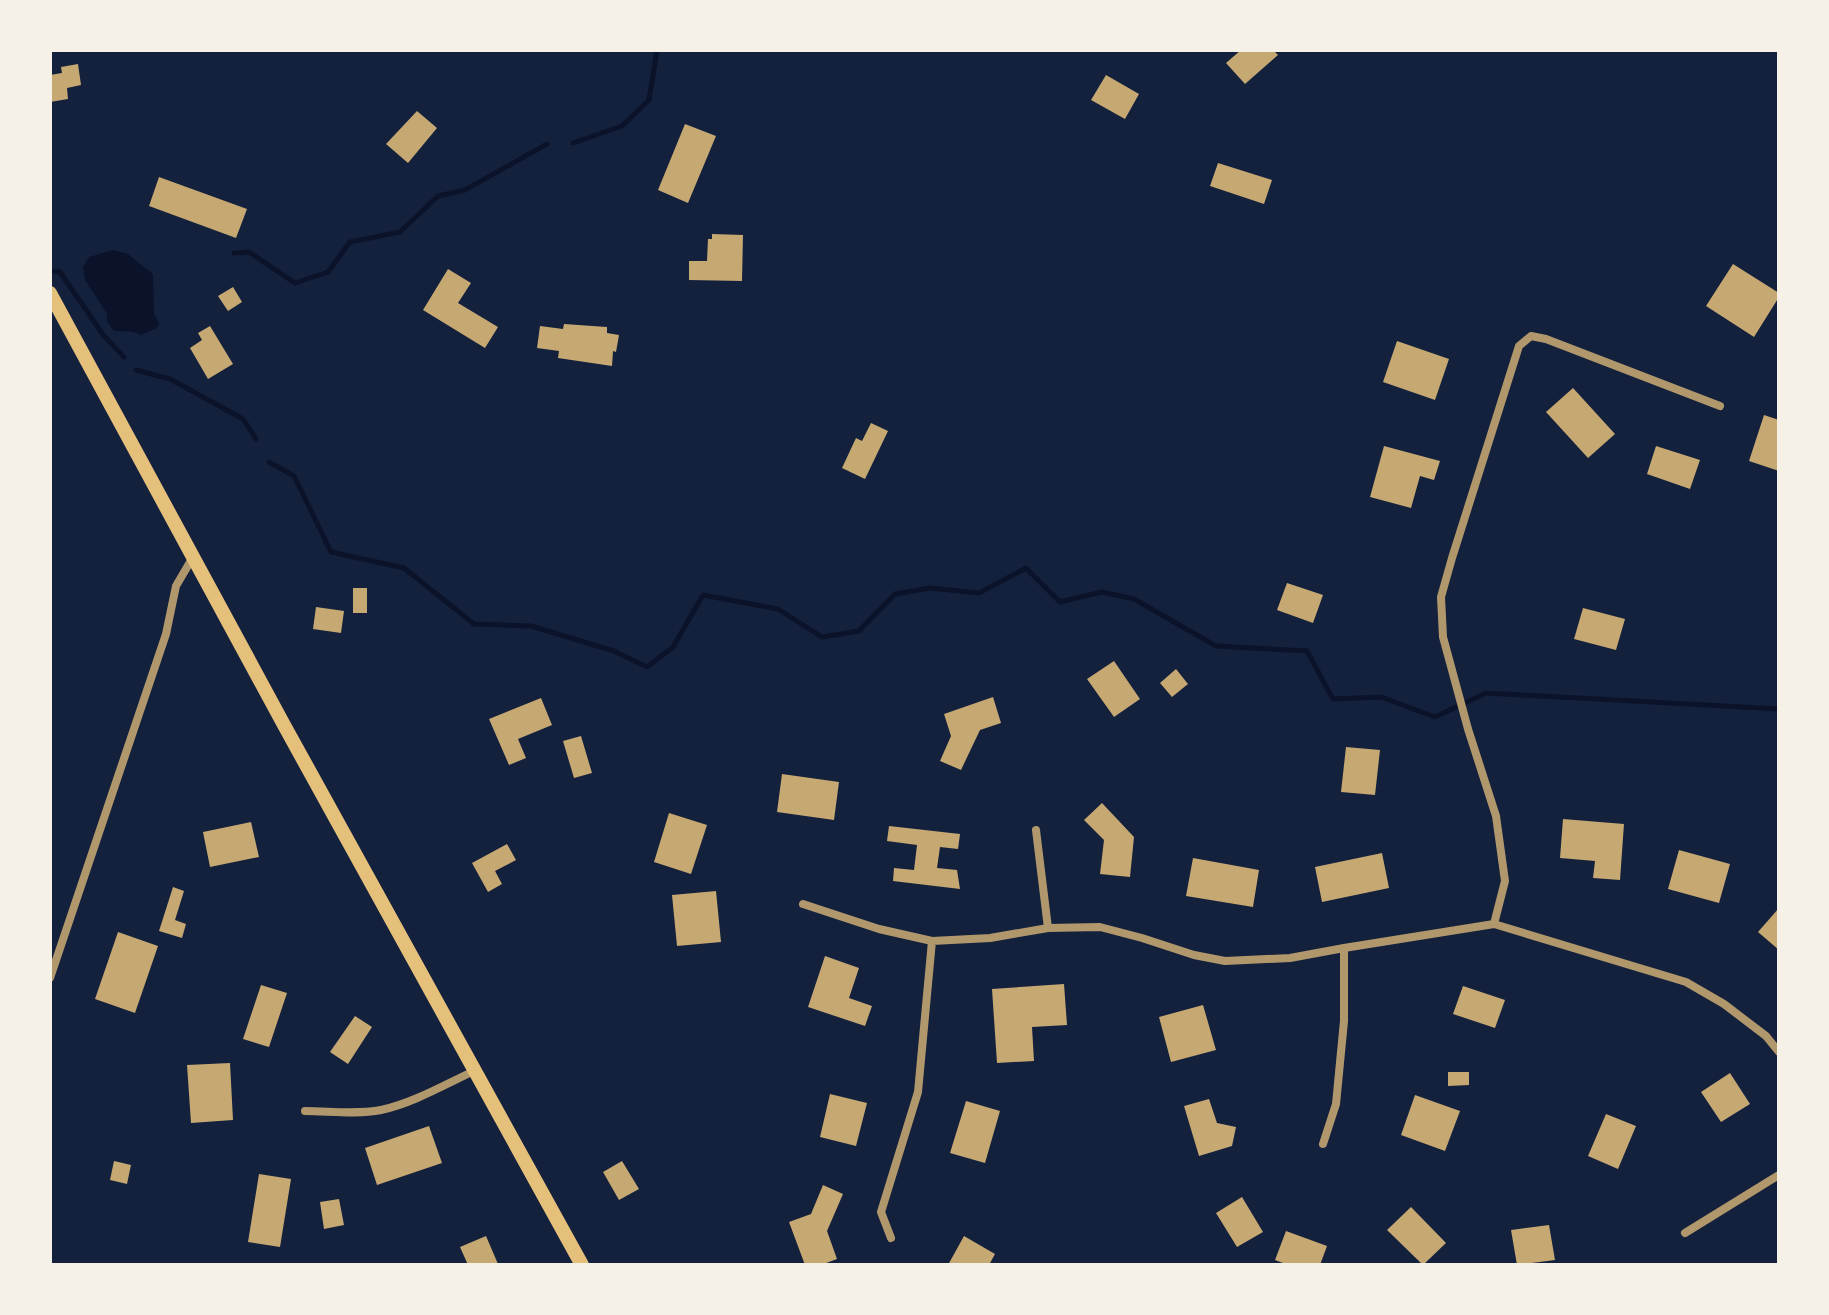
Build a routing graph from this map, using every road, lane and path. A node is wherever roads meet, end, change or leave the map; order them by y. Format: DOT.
graph roads {
  1 [pos="50,293"];
  2 [pos="1720,406"];
  3 [pos="193,557"];
  4 [pos="1036,830"];
  5 [pos="803,904"];
  6 [pos="1494,924"];
  7 [pos="1048,928"];
  8 [pos="932,941"];
  9 [pos="1344,948"];
  10 [pos="50,978"];
  11 [pos="1779,1052"];
  12 [pos="474,1071"];
  13 [pos="305,1111"];
  14 [pos="1323,1144"];
  15 [pos="1779,1175"];
  16 [pos="1685,1233"];
  17 [pos="891,1238"];
  18 [pos="582,1265"];
  1 -- 3 [label="main road"];
  2 -- 6 [label="street"];
  3 -- 10 [label="street"];
  3 -- 12 [label="main road"];
  4 -- 7 [label="street"];
  5 -- 8 [label="street"];
  6 -- 9 [label="street"];
  6 -- 11 [label="street"];
  7 -- 8 [label="street"];
  7 -- 9 [label="street"];
  8 -- 17 [label="street"];
  9 -- 14 [label="street"];
  12 -- 13 [label="street"];
  12 -- 18 [label="main road"];
  15 -- 16 [label="street"];
}
